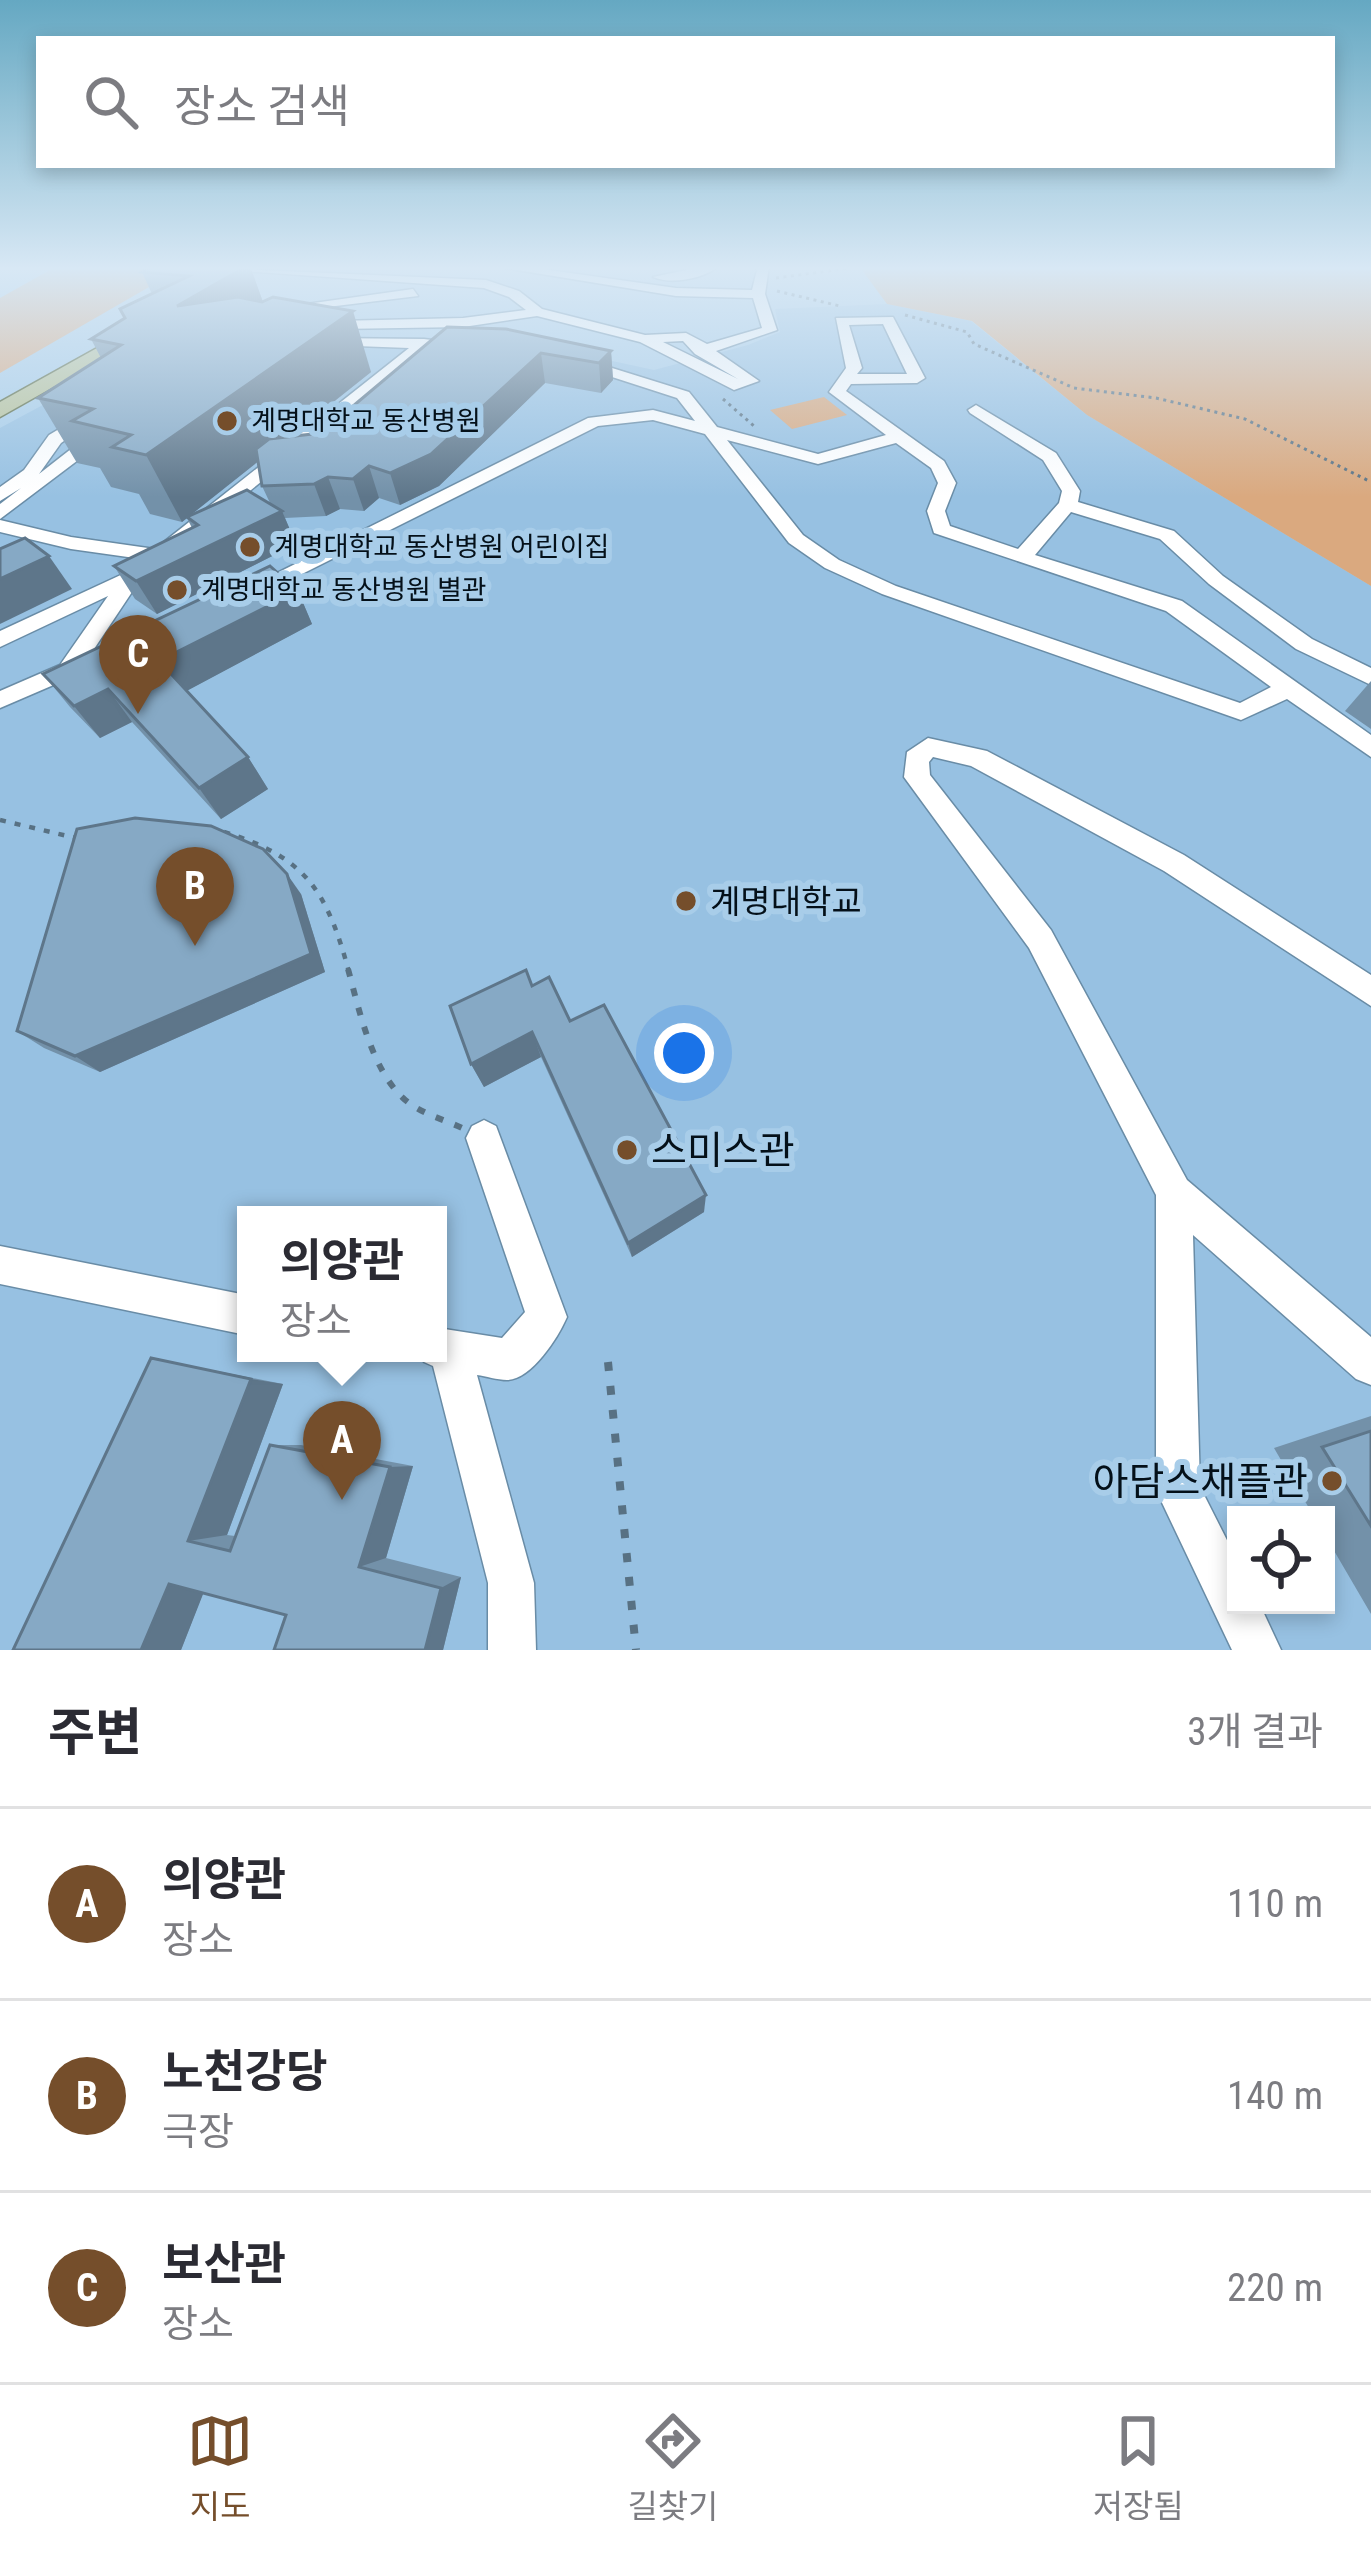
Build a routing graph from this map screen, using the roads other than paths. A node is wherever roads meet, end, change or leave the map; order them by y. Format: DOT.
graph roads {
  1 [pos="80,343"];
  2 [pos="117,343"];
  3 [pos="424,343"];
  4 [pos="653,343"];
  5 [pos="698,343"];
  6 [pos="728,343"];
  7 [pos="847,343"];
  8 [pos="900,343"];
  9 [pos="476,346"];
  10 [pos="709,349"];
  11 [pos="679,357"];
  12 [pos="562,358"];
  13 [pos="850,379"];
  14 [pos="0,387"];
  15 [pos="112,408"];
  16 [pos="976,410"];
  17 [pos="0,411"];
  18 [pos="109,429"];
  19 [pos="710,431"];
  20 [pos="899,436"];
  21 [pos="48,445"];
  22 [pos="79,448"];
  23 [pos="0,495"];
  24 [pos="1067,506"];
  25 [pos="0,513"];
  26 [pos="0,526"];
  27 [pos="158,555"];
  28 [pos="1022,557"];
  29 [pos="134,576"];
  30 [pos="238,597"];
  31 [pos="0,640"];
  32 [pos="110,653"];
  33 [pos="68,670"];
  34 [pos="1371,677"];
  35 [pos="1288,689"];
  36 [pos="0,700"];
  37 [pos="1371,748"];
  38 [pos="1371,992"];
  39 [pos="484,1138"];
  40 [pos="1174,1193"];
  41 [pos="0,1265"];
  42 [pos="237,1314"];
  43 [pos="447,1349"];
  44 [pos="447,1359"];
  45 [pos="1371,1364"];
  46 [pos="512,1650"];
  47 [pos="1257,1650"];
  1 -- 14 [label="main road"];
  2 -- 17 [label="main road"];
  3 -- 9 [label="street"];
  3 -- 27 [label="street"];
  4 -- 11 [label="street"];
  5 -- 10 [label="street"];
  6 -- 10 [label="street"];
  7 -- 13 [label="street"];
  8 -- 13 [label="street"];
  10 -- 11 [label="street"];
  10 -- 11 [label="street"];
  12 -- 19 [label="street"];
  13 -- 20 [label="street"];
  15 -- 21 [label="street"];
  16 -- 24 [label="street"];
  18 -- 22 [label="street"];
  19 -- 20 [label="street"];
  19 -- 30 [label="street"];
  19 -- 35 [label="street"];
  20 -- 28 [label="street"];
  21 -- 22 [label="street"];
  21 -- 23 [label="street"];
  22 -- 25 [label="street"];
  24 -- 28 [label="street"];
  24 -- 34 [label="street"];
  26 -- 27 [label="street"];
  27 -- 29 [label="street"];
  28 -- 35 [label="street"];
  29 -- 31 [label="street"];
  29 -- 33 [label="street"];
  32 -- 33 [label="street"];
  33 -- 36 [label="street"];
  35 -- 37 [label="street"];
  38 -- 40 [label="street"];
  39 -- 43 [label="street"];
  40 -- 45 [label="street"];
  40 -- 47 [label="street"];
  41 -- 42 [label="street"];
  44 -- 46 [label="street"];
}
